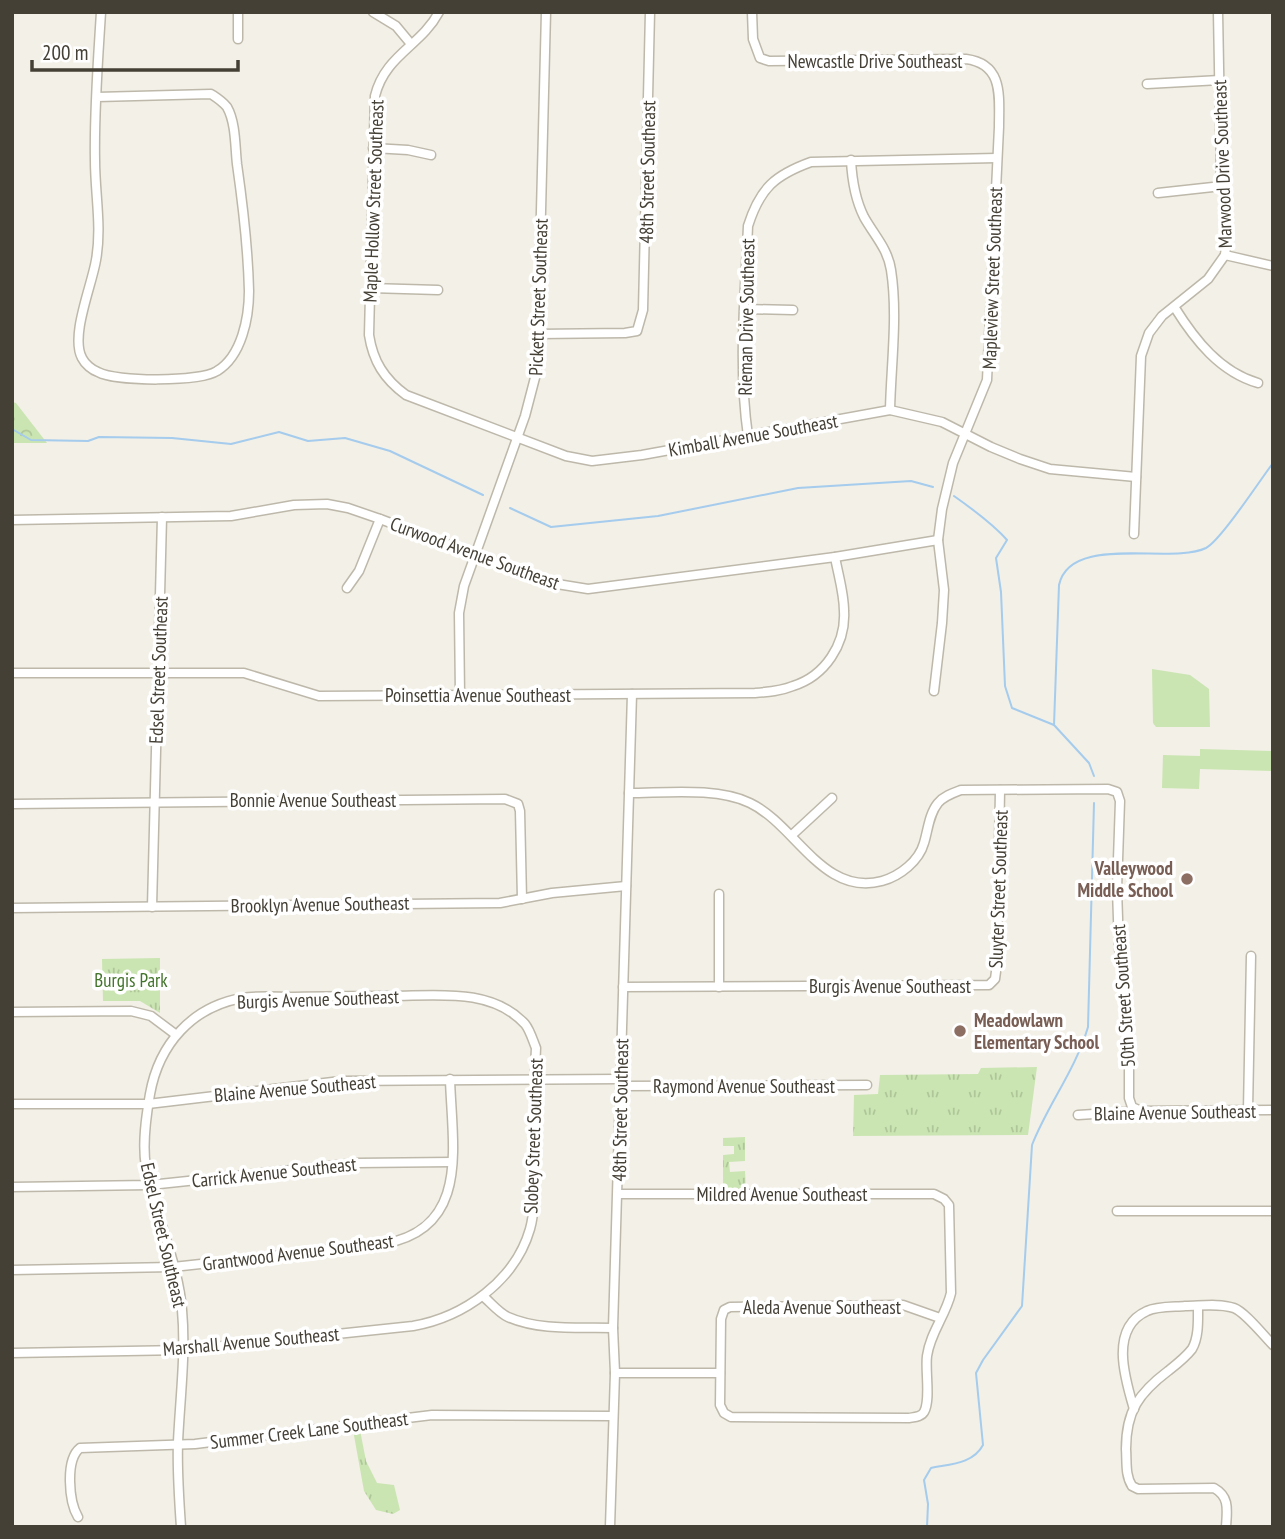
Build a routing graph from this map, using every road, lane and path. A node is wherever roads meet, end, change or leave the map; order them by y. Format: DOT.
graph roads {
  1 [pos="101,12"];
  2 [pos="238,12"];
  3 [pos="373,12"];
  4 [pos="439,12"];
  5 [pos="546,12"];
  6 [pos="650,12"];
  7 [pos="752,12"];
  8 [pos="1218,12"];
  9 [pos="238,39"];
  10 [pos="411,44"];
  11 [pos="989,68"];
  12 [pos="1220,80"];
  13 [pos="1147,84"];
  14 [pos="97,97"];
  15 [pos="373,148"];
  16 [pos="431,155"];
  17 [pos="997,158"];
  18 [pos="851,160"];
  19 [pos="1222,186"];
  20 [pos="1158,194"];
  21 [pos="1225,256"];
  22 [pos="1273,266"];
  23 [pos="370,288"];
  24 [pos="438,290"];
  25 [pos="1175,308"];
  26 [pos="745,309"];
  27 [pos="793,310"];
  28 [pos="538,334"];
  29 [pos="380,369"];
  30 [pos="1258,383"];
  31 [pos="890,410"];
  32 [pos="967,433"];
  33 [pos="748,436"];
  34 [pos="518,438"];
  35 [pos="1136,477"];
  36 [pos="162,517"];
  37 [pos="380,519"];
  38 [pos="12,520"];
  39 [pos="1134,534"];
  40 [pos="938,540"];
  41 [pos="474,555"];
  42 [pos="835,557"];
  43 [pos="347,588"];
  44 [pos="158,672"];
  45 [pos="12,673"];
  46 [pos="934,691"];
  47 [pos="632,694"];
  48 [pos="460,695"];
  49 [pos="1000,790"];
  50 [pos="629,793"];
  51 [pos="832,798"];
  52 [pos="153,803"];
  53 [pos="12,804"];
  54 [pos="792,835"];
  55 [pos="626,886"];
  56 [pos="719,894"];
  57 [pos="522,899"];
  58 [pos="152,907"];
  59 [pos="12,908"];
  60 [pos="1251,956"];
  61 [pos="989,985"];
  62 [pos="623,987"];
  63 [pos="719,988"];
  64 [pos="12,1012"];
  65 [pos="511,1013"];
  66 [pos="175,1034"];
  67 [pos="450,1079"];
  68 [pos="535,1079"];
  69 [pos="621,1083"];
  70 [pos="867,1085"];
  71 [pos="12,1104"];
  72 [pos="148,1104"];
  73 [pos="1248,1110"];
  74 [pos="1273,1110"];
  75 [pos="1141,1111"];
  76 [pos="1078,1115"];
  77 [pos="452,1162"];
  78 [pos="150,1185"];
  79 [pos="12,1187"];
  80 [pos="619,1194"];
  81 [pos="1117,1211"];
  82 [pos="1273,1211"];
  83 [pos="530,1226"];
  84 [pos="173,1267"];
  85 [pos="12,1270"];
  86 [pos="483,1296"];
  87 [pos="1198,1306"];
  88 [pos="940,1318"];
  89 [pos="613,1328"];
  90 [pos="1273,1345"];
  91 [pos="184,1350"];
  92 [pos="12,1353"];
  93 [pos="614,1373"];
  94 [pos="720,1373"];
  95 [pos="1134,1409"];
  96 [pos="613,1416"];
  97 [pos="178,1445"];
  98 [pos="78,1517"];
  99 [pos="181,1527"];
  100 [pos="610,1527"];
  101 [pos="1227,1527"];
  1 -- 14 [label="street"];
  2 -- 9 [label="street"];
  3 -- 10 [label="street"];
  4 -- 10 [label="street, Maple Hollow Street Southeast"];
  5 -- 28 [label="street, Pickett Street Southeast"];
  6 -- 28 [label="street, 48th Street Southeast"];
  7 -- 11 [label="street, Newcastle Drive Southeast"];
  8 -- 12 [label="street, Marwood Drive Southeast"];
  10 -- 15 [label="street, Maple Hollow Street Southeast"];
  11 -- 17 [label="street, Mapleview Street Southeast"];
  12 -- 13 [label="street"];
  12 -- 19 [label="street, Marwood Drive Southeast"];
  14 -- 14 [label="street"];
  15 -- 16 [label="street"];
  15 -- 23 [label="street, Maple Hollow Street Southeast"];
  17 -- 18 [label="street, Rieman Drive Southeast"];
  17 -- 32 [label="street, Mapleview Street Southeast"];
  18 -- 26 [label="street, Rieman Drive Southeast"];
  18 -- 31 [label="street"];
  19 -- 20 [label="street"];
  19 -- 21 [label="street, Marwood Drive Southeast"];
  21 -- 22 [label="street"];
  21 -- 25 [label="street, Marwood Drive Southeast"];
  23 -- 24 [label="street"];
  23 -- 29 [label="street, Maple Hollow Street Southeast"];
  25 -- 30 [label="street"];
  25 -- 35 [label="street, Marwood Drive Southeast"];
  26 -- 27 [label="street"];
  26 -- 33 [label="street, Rieman Drive Southeast"];
  28 -- 34 [label="street, Pickett Street Southeast"];
  29 -- 34 [label="street, Kimball Avenue Southeast"];
  31 -- 32 [label="street, Kimball Avenue Southeast"];
  31 -- 33 [label="street, Kimball Avenue Southeast"];
  32 -- 35 [label="street, Kimball Avenue Southeast"];
  32 -- 40 [label="street, Mapleview Street Southeast"];
  33 -- 34 [label="street, Kimball Avenue Southeast"];
  34 -- 41 [label="street, Pickett Street Southeast"];
  35 -- 39 [label="street, Marwood Drive Southeast"];
  36 -- 37 [label="street, Curwood Avenue Southeast"];
  36 -- 38 [label="street, Curwood Avenue Southeast"];
  36 -- 44 [label="street, Edsel Street Southeast"];
  37 -- 41 [label="street, Curwood Avenue Southeast"];
  37 -- 43 [label="street"];
  40 -- 42 [label="street, Curwood Avenue Southeast"];
  40 -- 46 [label="street, Mapleview Street Southeast"];
  41 -- 42 [label="street, Curwood Avenue Southeast"];
  41 -- 48 [label="street, Pickett Street Southeast"];
  42 -- 47 [label="street, Poinsettia Avenue Southeast"];
  44 -- 45 [label="street, Poinsettia Avenue Southeast"];
  44 -- 48 [label="street, Poinsettia Avenue Southeast"];
  44 -- 52 [label="street, Edsel Street Southeast"];
  47 -- 48 [label="street, Poinsettia Avenue Southeast"];
  47 -- 50 [label="street, 48th Street Southeast"];
  49 -- 54 [label="street"];
  49 -- 61 [label="street, Sluyter Street Southeast"];
  49 -- 75 [label="street, 50th Street Southeast"];
  50 -- 54 [label="street"];
  50 -- 55 [label="street, 48th Street Southeast"];
  51 -- 54 [label="street"];
  52 -- 53 [label="street, Bonnie Avenue Southeast"];
  52 -- 57 [label="street, Bonnie Avenue Southeast"];
  52 -- 58 [label="street, Edsel Street Southeast"];
  55 -- 57 [label="street, Brooklyn Avenue Southeast"];
  55 -- 62 [label="street, 48th Street Southeast"];
  56 -- 63 [label="street"];
  57 -- 58 [label="street, Brooklyn Avenue Southeast"];
  58 -- 59 [label="street, Brooklyn Avenue Southeast"];
  60 -- 73 [label="street"];
  61 -- 63 [label="street, Burgis Avenue Southeast"];
  62 -- 63 [label="street, Burgis Avenue Southeast"];
  62 -- 69 [label="street, 48th Street Southeast"];
  64 -- 66 [label="street"];
  65 -- 66 [label="street, Burgis Avenue Southeast"];
  65 -- 68 [label="street, Slobey Street Southeast"];
  66 -- 72 [label="street, Edsel Street Southeast"];
  67 -- 68 [label="street, Blaine Avenue Southeast"];
  67 -- 72 [label="street, Blaine Avenue Southeast"];
  67 -- 77 [label="street, Grantwood Avenue Southeast"];
  68 -- 69 [label="street, Blaine Avenue Southeast"];
  68 -- 83 [label="street, Slobey Street Southeast"];
  69 -- 70 [label="street, Raymond Avenue Southeast"];
  69 -- 80 [label="street, 48th Street Southeast"];
  71 -- 72 [label="street, Blaine Avenue Southeast"];
  72 -- 78 [label="street, Edsel Street Southeast"];
  73 -- 74 [label="street, Blaine Avenue Southeast"];
  73 -- 75 [label="street, Blaine Avenue Southeast"];
  75 -- 76 [label="street, Blaine Avenue Southeast"];
  77 -- 78 [label="street, Carrick Avenue Southeast"];
  77 -- 84 [label="street, Grantwood Avenue Southeast"];
  78 -- 79 [label="street, Carrick Avenue Southeast"];
  78 -- 84 [label="street, Edsel Street Southeast"];
  80 -- 88 [label="street, Mildred Avenue Southeast"];
  80 -- 89 [label="street, 48th Street Southeast"];
  81 -- 82 [label="street"];
  83 -- 86 [label="street, Marshall Avenue Southeast"];
  84 -- 85 [label="street, Grantwood Avenue Southeast"];
  84 -- 91 [label="street, Edsel Street Southeast"];
  86 -- 89 [label="street"];
  86 -- 91 [label="street, Marshall Avenue Southeast"];
  87 -- 90 [label="street"];
  87 -- 95 [label="street"];
  87 -- 95 [label="street"];
  88 -- 94 [label="street, Aleda Avenue Southeast"];
  88 -- 94 [label="street"];
  89 -- 93 [label="street, 48th Street Southeast"];
  91 -- 92 [label="street, Marshall Avenue Southeast"];
  91 -- 97 [label="street, Edsel Street Southeast"];
  93 -- 94 [label="street"];
  93 -- 96 [label="street, 48th Street Southeast"];
  95 -- 101 [label="street"];
  96 -- 97 [label="street, Summer Creek Lane Southeast"];
  96 -- 100 [label="street, 48th Street Southeast"];
  97 -- 98 [label="street, Summer Creek Lane Southeast"];
  97 -- 99 [label="street, Edsel Street Southeast"];
}
